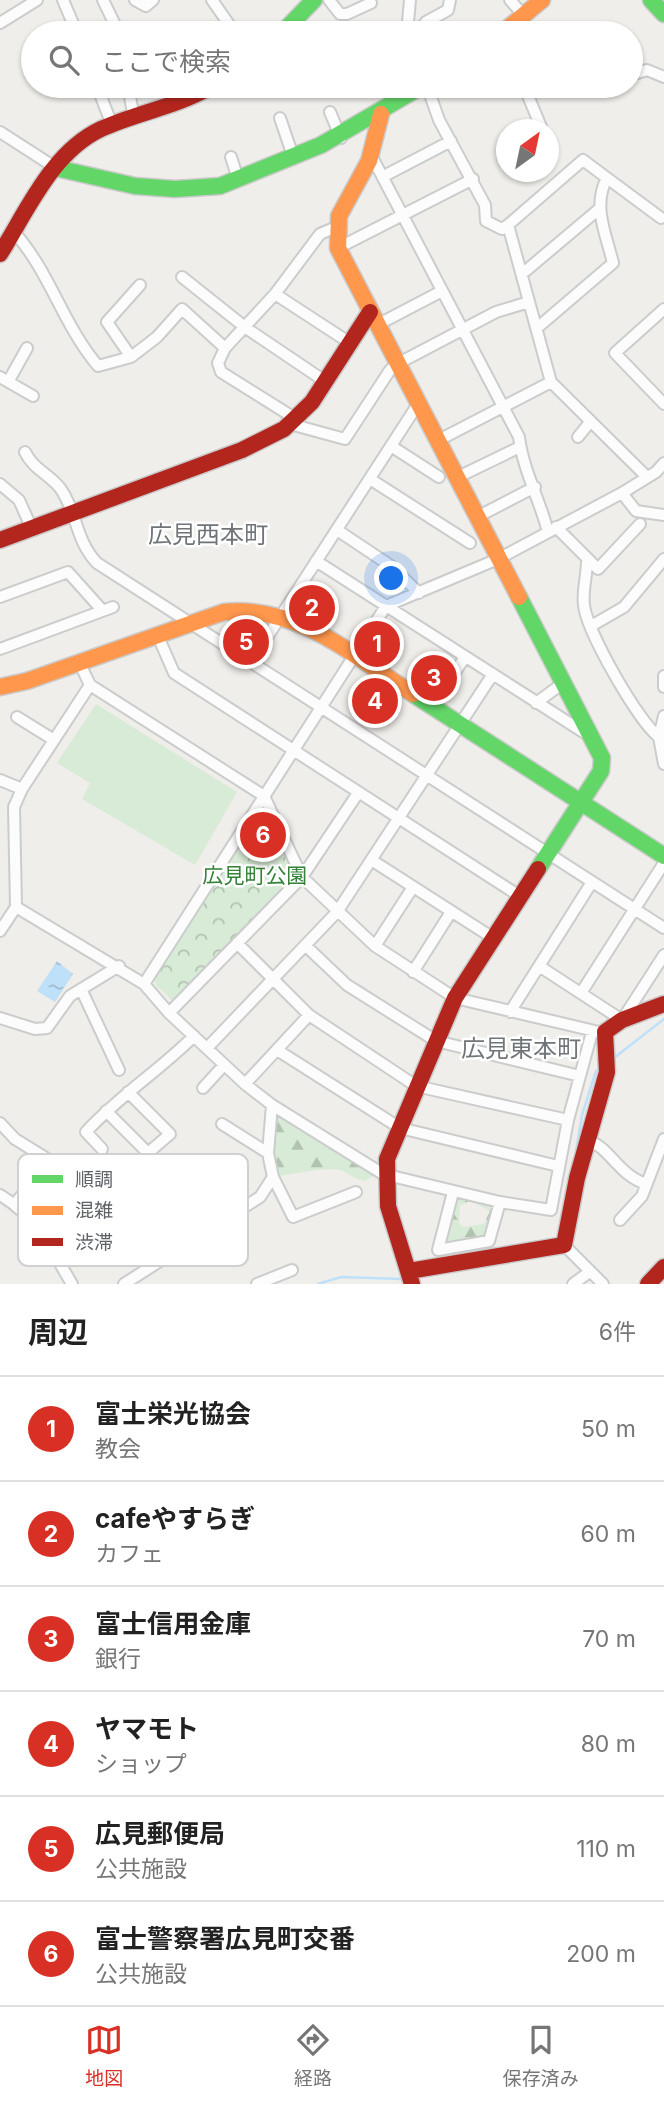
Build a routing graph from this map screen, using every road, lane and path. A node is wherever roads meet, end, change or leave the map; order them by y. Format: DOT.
graph roads {
  1 [pos="37,0"];
  2 [pos="63,0"];
  3 [pos="103,0"];
  4 [pos="135,0"];
  5 [pos="153,0"];
  6 [pos="212,0"];
  7 [pos="314,0"];
  8 [pos="329,0"];
  9 [pos="410,0"];
  10 [pos="450,0"];
  11 [pos="510,0"];
  12 [pos="542,0"];
  13 [pos="651,0"];
  14 [pos="371,3"];
  15 [pos="664,14"];
  16 [pos="524,16"];
  17 [pos="72,21"];
  18 [pos="113,21"];
  19 [pos="227,21"];
  20 [pos="294,21"];
  21 [pos="408,21"];
  22 [pos="428,21"];
  23 [pos="518,21"];
  24 [pos="0,23"];
  25 [pos="643,71"];
  26 [pos="664,77"];
  27 [pos="102,98"];
  28 [pos="130,98"];
  29 [pos="192,98"];
  30 [pos="404,98"];
  31 [pos="431,98"];
  32 [pos="529,98"];
  33 [pos="330,112"];
  34 [pos="381,114"];
  35 [pos="134,118"];
  36 [pos="280,118"];
  37 [pos="538,119"];
  38 [pos="112,125"];
  39 [pos="0,132"];
  40 [pos="341,138"];
  41 [pos="452,141"];
  42 [pos="371,155"];
  43 [pos="231,157"];
  44 [pos="294,159"];
  45 [pos="56,168"];
  46 [pos="384,176"];
  47 [pos="607,178"];
  48 [pos="238,179"];
  49 [pos="473,179"];
  50 [pos="599,209"];
  51 [pos="403,215"];
  52 [pos="661,218"];
  53 [pos="508,225"];
  54 [pos="334,228"];
  55 [pos="14,232"];
  56 [pos="338,248"];
  57 [pos="0,254"];
  58 [pos="522,274"];
  59 [pos="182,277"];
  60 [pos="140,285"];
  61 [pos="442,291"];
  62 [pos="275,294"];
  63 [pos="529,302"];
  64 [pos="664,309"];
  65 [pos="374,319"];
  66 [pos="246,328"];
  67 [pos="537,328"];
  68 [pos="462,330"];
  69 [pos="350,343"];
  70 [pos="27,348"];
  71 [pos="225,348"];
  72 [pos="131,357"];
  73 [pos="397,364"];
  74 [pos="4,380"];
  75 [pos="326,382"];
  76 [pos="551,382"];
  77 [pos="33,396"];
  78 [pos="418,404"];
  79 [pos="664,404"];
  80 [pos="502,406"];
  81 [pos="293,422"];
  82 [pos="590,422"];
  83 [pos="578,437"];
  84 [pos="437,441"];
  85 [pos="391,446"];
  86 [pos="520,447"];
  87 [pos="25,452"];
  88 [pos="664,463"];
  89 [pos="439,477"];
  90 [pos="647,477"];
  91 [pos="456,478"];
  92 [pos="370,479"];
  93 [pos="0,484"];
  94 [pos="535,487"];
  95 [pos="622,493"];
  96 [pos="71,514"];
  97 [pos="664,515"];
  98 [pos="477,517"];
  99 [pos="640,524"];
  100 [pos="32,529"];
  101 [pos="337,530"];
  102 [pos="552,530"];
  103 [pos="2,538"];
  104 [pos="470,543"];
  105 [pos="498,559"];
  106 [pos="664,559"];
  107 [pos="316,561"];
  108 [pos="587,561"];
  109 [pos="419,593"];
  110 [pos="0,597"];
  111 [pos="386,606"];
  112 [pos="281,615"];
  113 [pos="190,622"];
  114 [pos="591,626"];
  115 [pos="157,634"];
  116 [pos="0,649"];
  117 [pos="354,656"];
  118 [pos="465,657"];
  119 [pos="79,662"];
  120 [pos="251,662"];
  121 [pos="493,674"];
  122 [pos="664,676"];
  123 [pos="563,683"];
  124 [pos="90,685"];
  125 [pos="0,687"];
  126 [pos="664,687"];
  127 [pos="536,703"];
  128 [pos="321,707"];
  129 [pos="432,707"];
  130 [pos="664,716"];
  131 [pos="18,717"];
  132 [pos="460,725"];
  133 [pos="659,737"];
  134 [pos="592,738"];
  135 [pos="54,740"];
  136 [pos="293,750"];
  137 [pos="664,764"];
  138 [pos="427,775"];
  139 [pos="0,780"];
  140 [pos="22,789"];
  141 [pos="358,793"];
  142 [pos="264,796"];
  143 [pos="581,802"];
  144 [pos="400,817"];
  145 [pos="0,819"];
  146 [pos="14,820"];
  147 [pos="548,853"];
  148 [pos="664,856"];
  149 [pos="373,861"];
  150 [pos="664,863"];
  151 [pos="302,877"];
  152 [pos="592,882"];
  153 [pos="413,887"];
  154 [pos="521,897"];
  155 [pos="16,907"];
  156 [pos="634,909"];
  157 [pos="337,912"];
  158 [pos="451,912"];
  159 [pos="664,928"];
  160 [pos="0,931"];
  161 [pos="493,938"];
  162 [pos="237,943"];
  163 [pos="306,946"];
  164 [pos="375,946"];
  165 [pos="664,955"];
  166 [pos="119,966"];
  167 [pos="539,966"];
  168 [pos="413,972"];
  169 [pos="274,979"];
  170 [pos="144,984"];
  171 [pos="81,989"];
  172 [pos="580,993"];
  173 [pos="455,998"];
  174 [pos="664,1004"];
  175 [pos="510,1012"];
  176 [pos="169,1013"];
  177 [pos="309,1015"];
  178 [pos="0,1018"];
  179 [pos="622,1020"];
  180 [pos="599,1032"];
  181 [pos="194,1036"];
  182 [pos="436,1041"];
  183 [pos="207,1048"];
  184 [pos="277,1050"];
  185 [pos="224,1065"];
  186 [pos="119,1070"];
  187 [pos="580,1076"];
  188 [pos="245,1084"];
  189 [pos="416,1086"];
  190 [pos="202,1088"];
  191 [pos="128,1092"];
  192 [pos="272,1105"];
  193 [pos="106,1111"];
  194 [pos="568,1120"];
  195 [pos="0,1123"];
  196 [pos="222,1124"];
  197 [pos="400,1128"];
  198 [pos="664,1139"];
  199 [pos="587,1140"];
  200 [pos="102,1149"];
  201 [pos="149,1152"];
  202 [pos="268,1153"];
  203 [pos="39,1154"];
  204 [pos="558,1166"];
  205 [pos="383,1174"];
  206 [pos="273,1177"];
  207 [pos="646,1184"];
  208 [pos="356,1192"];
  209 [pos="453,1192"];
  210 [pos="0,1195"];
  211 [pos="18,1200"];
  212 [pos="500,1202"];
  213 [pos="15,1204"];
  214 [pos="248,1206"];
  215 [pos="18,1207"];
  216 [pos="620,1220"];
  217 [pos="564,1245"];
  218 [pos="61,1266"];
  219 [pos="153,1266"];
  220 [pos="664,1268"];
  221 [pos="292,1270"];
  222 [pos="588,1273"];
  223 [pos="410,1278"];
  224 [pos="72,1284"];
  225 [pos="124,1284"];
  226 [pos="257,1284"];
  227 [pos="573,1284"];
  228 [pos="603,1284"];
  229 [pos="648,1284"];
  1 -- 24 [label="street"];
  2 -- 17 [label="street"];
  3 -- 18 [label="street"];
  4 -- 5 [label="street"];
  6 -- 19 [label="street"];
  7 -- 20 [label="street"];
  8 -- 14 [label="street"];
  9 -- 21 [label="street"];
  10 -- 22 [label="street"];
  11 -- 16 [label="street"];
  12 -- 16 [label="street"];
  13 -- 15 [label="street"];
  16 -- 23 [label="street"];
  25 -- 26 [label="street"];
  27 -- 38 [label="street"];
  28 -- 35 [label="street"];
  29 -- 35 [label="street"];
  30 -- 34 [label="street"];
  31 -- 41 [label="street"];
  32 -- 37 [label="street"];
  33 -- 40 [label="street"];
  34 -- 40 [label="street"];
  34 -- 42 [label="street"];
  35 -- 38 [label="street"];
  36 -- 44 [label="street"];
  38 -- 45 [label="street"];
  39 -- 45 [label="street"];
  40 -- 44 [label="street"];
  41 -- 46 [label="street"];
  41 -- 49 [label="street"];
  42 -- 46 [label="street"];
  42 -- 54 [label="street"];
  43 -- 48 [label="street"];
  44 -- 48 [label="street"];
  45 -- 48 [label="street"];
  45 -- 55 [label="street"];
  46 -- 51 [label="street"];
  47 -- 50 [label="street"];
  47 -- 52 [label="street"];
  47 -- 53 [label="street"];
  49 -- 51 [label="street"];
  49 -- 53 [label="street"];
  50 -- 58 [label="street"];
  50 -- 67 [label="street"];
  51 -- 56 [label="street"];
  51 -- 61 [label="street"];
  53 -- 58 [label="street"];
  54 -- 56 [label="street"];
  54 -- 62 [label="street"];
  55 -- 57 [label="street"];
  55 -- 72 [label="street"];
  56 -- 65 [label="street"];
  58 -- 63 [label="street"];
  59 -- 66 [label="street"];
  60 -- 72 [label="street"];
  61 -- 65 [label="street"];
  61 -- 68 [label="street"];
  62 -- 66 [label="street"];
  62 -- 69 [label="street"];
  63 -- 67 [label="street"];
  63 -- 68 [label="street"];
  64 -- 79 [label="street"];
  65 -- 69 [label="street"];
  65 -- 73 [label="street"];
  66 -- 71 [label="street"];
  66 -- 75 [label="street"];
  67 -- 76 [label="street"];
  68 -- 73 [label="street"];
  68 -- 80 [label="street"];
  69 -- 75 [label="street"];
  70 -- 74 [label="street"];
  71 -- 72 [label="street"];
  71 -- 81 [label="street"];
  73 -- 78 [label="street"];
  73 -- 81 [label="street"];
  74 -- 77 [label="street"];
  75 -- 81 [label="street"];
  76 -- 80 [label="street"];
  76 -- 82 [label="street"];
  78 -- 84 [label="street"];
  78 -- 85 [label="street"];
  80 -- 84 [label="street"];
  80 -- 86 [label="street"];
  81 -- 96 [label="street"];
  82 -- 83 [label="street"];
  82 -- 90 [label="street"];
  84 -- 91 [label="street"];
  85 -- 89 [label="street"];
  85 -- 92 [label="street"];
  86 -- 91 [label="street"];
  86 -- 94 [label="street"];
  87 -- 96 [label="street"];
  88 -- 90 [label="street"];
  90 -- 95 [label="street"];
  91 -- 98 [label="street"];
  92 -- 101 [label="street"];
  92 -- 104 [label="street"];
  93 -- 100 [label="street"];
  94 -- 98 [label="street"];
  94 -- 102 [label="street"];
  95 -- 97 [label="street"];
  95 -- 102 [label="street"];
  96 -- 100 [label="street"];
  96 -- 113 [label="street"];
  98 -- 105 [label="street"];
  99 -- 108 [label="street"];
  100 -- 103 [label="street"];
  101 -- 107 [label="street"];
  101 -- 109 [label="street"];
  102 -- 105 [label="street"];
  102 -- 108 [label="street"];
  105 -- 109 [label="street"];
  105 -- 123 [label="street"];
  106 -- 114 [label="street"];
  107 -- 111 [label="street"];
  107 -- 112 [label="street"];
  108 -- 114 [label="street"];
  109 -- 111 [label="street"];
  110 -- 116 [label="street"];
  111 -- 117 [label="street"];
  111 -- 118 [label="street"];
  112 -- 113 [label="street"];
  112 -- 117 [label="street"];
  112 -- 120 [label="street"];
  113 -- 115 [label="street"];
  113 -- 120 [label="street"];
  114 -- 133 [label="street"];
  115 -- 119 [label="street"];
  115 -- 136 [label="street"];
  117 -- 128 [label="street"];
  117 -- 129 [label="street"];
  118 -- 121 [label="street"];
  118 -- 129 [label="street"];
  119 -- 124 [label="street"];
  119 -- 125 [label="street"];
  120 -- 128 [label="street"];
  121 -- 127 [label="street"];
  121 -- 132 [label="street"];
  122 -- 126 [label="street"];
  123 -- 127 [label="street"];
  123 -- 134 [label="street"];
  124 -- 135 [label="street"];
  124 -- 142 [label="street"];
  127 -- 134 [label="street"];
  128 -- 136 [label="street"];
  128 -- 138 [label="street"];
  129 -- 132 [label="street"];
  130 -- 133 [label="street"];
  131 -- 135 [label="street"];
  132 -- 138 [label="street"];
  132 -- 143 [label="street"];
  133 -- 137 [label="street"];
  134 -- 143 [label="street"];
  135 -- 140 [label="street"];
  136 -- 141 [label="street"];
  136 -- 142 [label="street"];
  138 -- 144 [label="street"];
  138 -- 147 [label="street"];
  139 -- 140 [label="street"];
  140 -- 146 [label="street"];
  141 -- 144 [label="street"];
  141 -- 151 [label="street"];
  142 -- 151 [label="street"];
  142 -- 170 [label="street"];
  143 -- 147 [label="street"];
  143 -- 148 [label="street"];
  144 -- 149 [label="street"];
  144 -- 154 [label="street"];
  145 -- 146 [label="street"];
  146 -- 155 [label="street"];
  147 -- 152 [label="street"];
  147 -- 154 [label="street"];
  149 -- 153 [label="street"];
  149 -- 157 [label="street"];
  150 -- 156 [label="street"];
  151 -- 157 [label="street"];
  151 -- 162 [label="street"];
  152 -- 156 [label="street"];
  152 -- 167 [label="street"];
  153 -- 158 [label="street"];
  153 -- 164 [label="street"];
  154 -- 161 [label="street"];
  155 -- 160 [label="street"];
  155 -- 166 [label="street"];
  156 -- 159 [label="street"];
  156 -- 172 [label="street"];
  157 -- 163 [label="street"];
  157 -- 164 [label="street"];
  158 -- 161 [label="street"];
  158 -- 168 [label="street"];
  161 -- 173 [label="street"];
  162 -- 169 [label="street"];
  162 -- 176 [label="street"];
  163 -- 169 [label="street"];
  163 -- 182 [label="street"];
  164 -- 168 [label="street"];
  165 -- 179 [label="street"];
  166 -- 170 [label="street"];
  166 -- 171 [label="street"];
  167 -- 172 [label="street"];
  167 -- 175 [label="street"];
  168 -- 173 [label="street"];
  169 -- 177 [label="street"];
  169 -- 183 [label="street"];
  170 -- 176 [label="street"];
  171 -- 178 [label="street"];
  171 -- 186 [label="street"];
  172 -- 179 [label="street"];
  173 -- 175 [label="street"];
  173 -- 182 [label="street"];
  174 -- 179 [label="street"];
  175 -- 180 [label="street"];
  176 -- 181 [label="street"];
  177 -- 184 [label="street"];
  177 -- 189 [label="street"];
  179 -- 180 [label="street"];
  180 -- 187 [label="street"];
  180 -- 199 [label="street"];
  181 -- 183 [label="street"];
  181 -- 191 [label="street"];
  182 -- 187 [label="street"];
  182 -- 189 [label="street"];
  183 -- 185 [label="street"];
  184 -- 188 [label="street"];
  184 -- 197 [label="street"];
  185 -- 188 [label="street"];
  185 -- 190 [label="street"];
  187 -- 194 [label="street"];
  188 -- 192 [label="street"];
  189 -- 194 [label="street"];
  189 -- 197 [label="street"];
  191 -- 193 [label="street"];
  191 -- 201 [label="street"];
  192 -- 202 [label="street"];
  192 -- 205 [label="street"];
  193 -- 200 [label="street"];
  193 -- 201 [label="street"];
  194 -- 204 [label="street"];
  195 -- 203 [label="street"];
  196 -- 202 [label="street"];
  197 -- 204 [label="street"];
  197 -- 205 [label="street"];
  198 -- 207 [label="street"];
  199 -- 207 [label="street"];
  199 -- 217 [label="street"];
  202 -- 206 [label="street"];
  204 -- 212 [label="street"];
  205 -- 209 [label="street"];
  205 -- 223 [label="street"];
  206 -- 208 [label="street"];
  206 -- 214 [label="street"];
  207 -- 216 [label="street"];
  209 -- 212 [label="street"];
  209 -- 212 [label="street"];
  210 -- 213 [label="street"];
  211 -- 213 [label="street"];
  213 -- 215 [label="street"];
  217 -- 222 [label="street"];
  217 -- 223 [label="street"];
  218 -- 224 [label="street"];
  219 -- 225 [label="street"];
  220 -- 229 [label="street"];
  221 -- 226 [label="street"];
  222 -- 227 [label="street"];
  222 -- 228 [label="street"];
}
